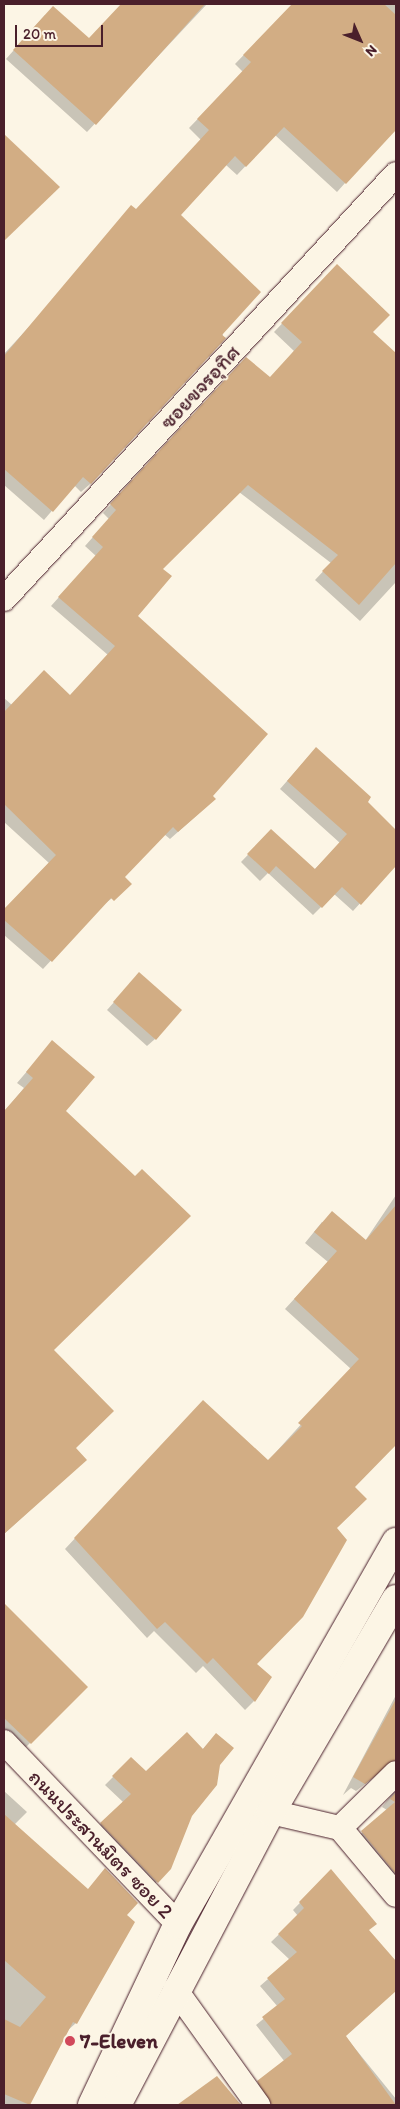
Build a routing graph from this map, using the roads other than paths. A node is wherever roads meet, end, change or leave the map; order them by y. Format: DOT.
graph roads {
  1 [pos="396,174"];
  2 [pos="4,599"];
  3 [pos="396,1542"];
  4 [pos="396,1599"];
  5 [pos="329,1685"];
  6 [pos="4,1742"];
  7 [pos="396,1773"];
  8 [pos="271,1812"];
  9 [pos="340,1828"];
  10 [pos="396,1895"];
  11 [pos="178,1924"];
  12 [pos="174,1990"];
  13 [pos="92,2105"];
  14 [pos="117,2105"];
  15 [pos="258,2105"];
  1 -- 2 [label="street, ซอยขจรอุทิศ"];
  3 -- 5 [label="main road"];
  4 -- 5 [label="main road"];
  5 -- 8 [label="main road"];
  5 -- 11 [label="main road"];
  6 -- 11 [label="street, ถนนประสานมิตร ซอย 2"];
  7 -- 9 [label="street"];
  8 -- 9 [label="street"];
  8 -- 12 [label="main road"];
  9 -- 10 [label="street"];
  11 -- 13 [label="main road"];
  12 -- 14 [label="main road"];
  12 -- 15 [label="street"];
}
